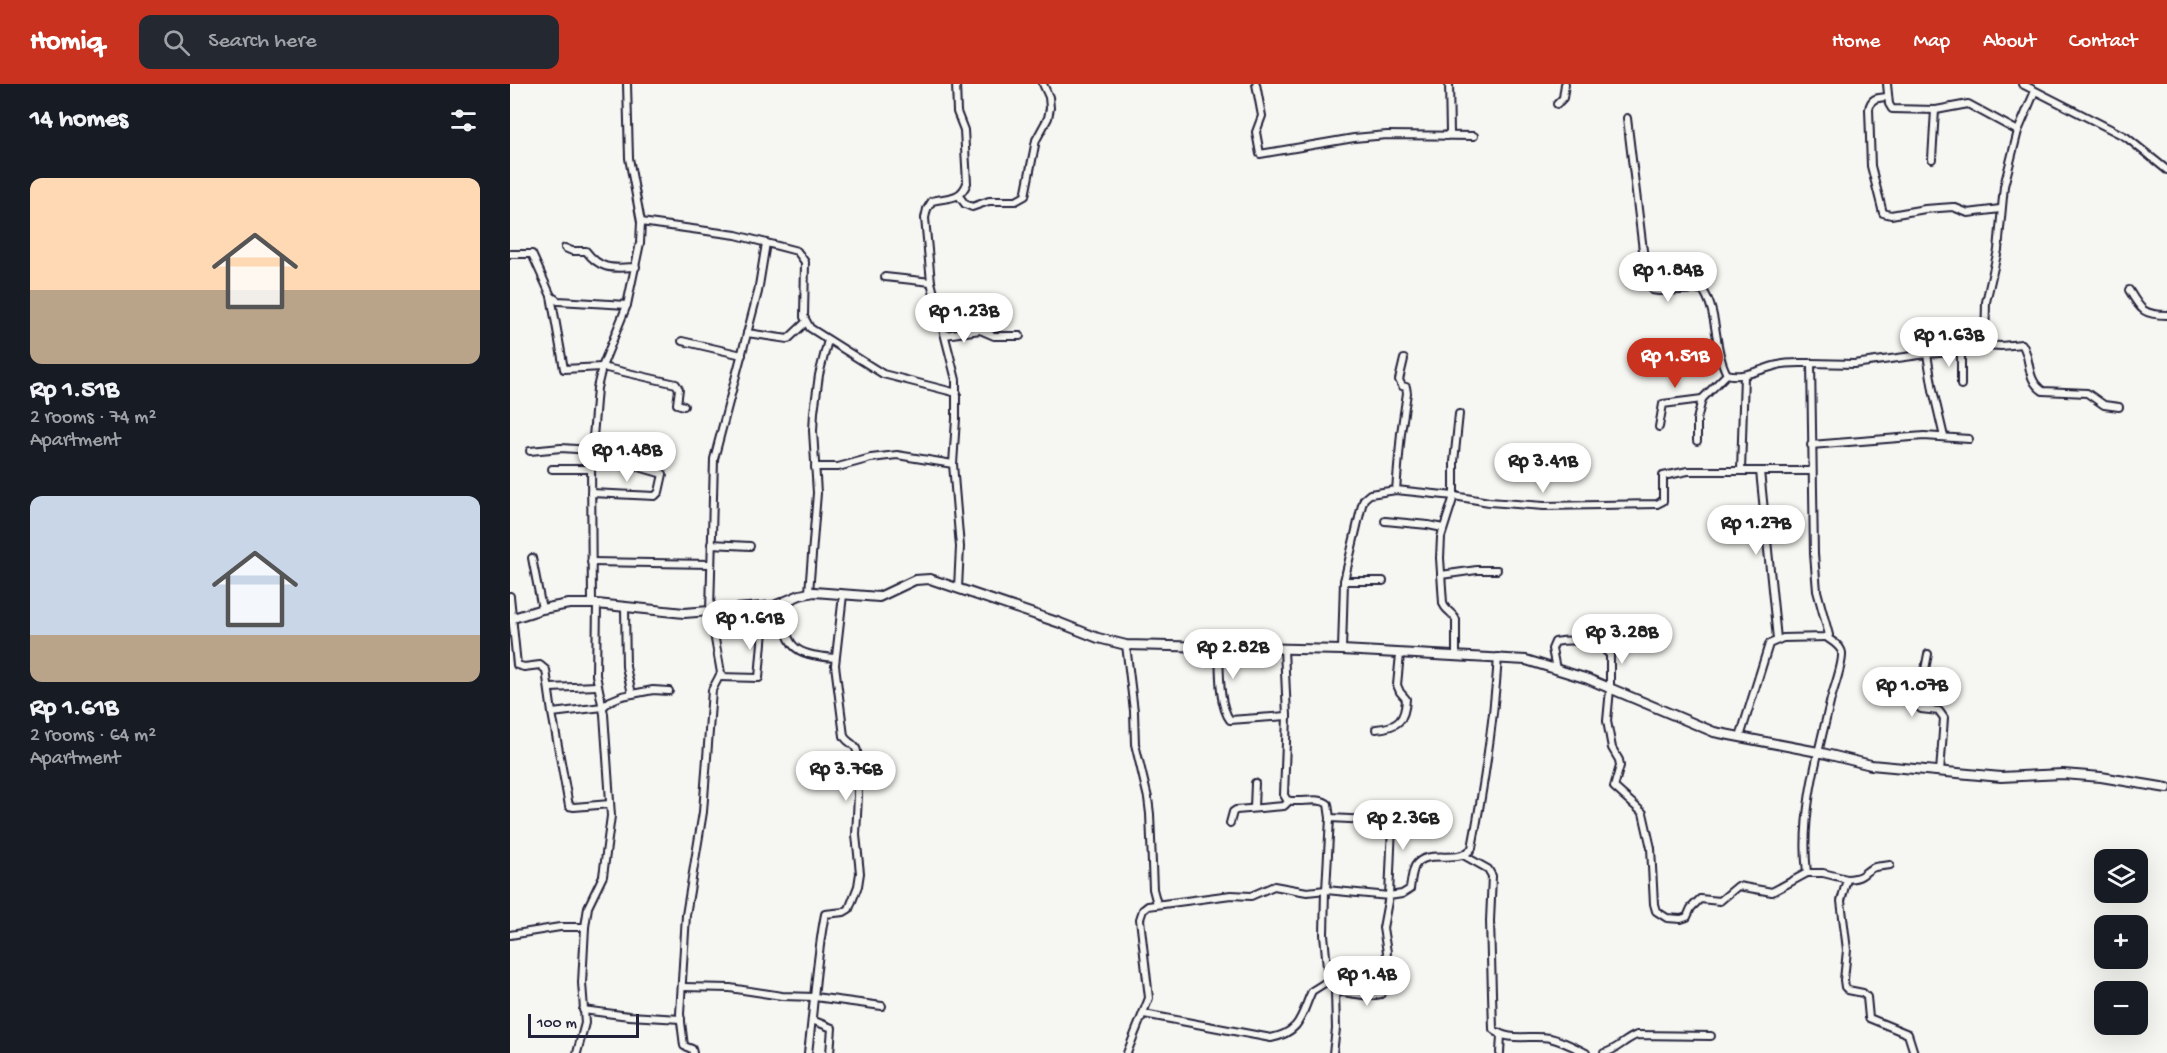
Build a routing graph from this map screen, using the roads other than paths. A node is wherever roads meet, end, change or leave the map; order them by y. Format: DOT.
graph roads {
  1 [pos="627,84"];
  2 [pos="956,84"];
  3 [pos="1043,84"];
  4 [pos="1256,84"];
  5 [pos="1449,84"];
  6 [pos="1565,84"];
  7 [pos="1887,84"];
  8 [pos="2022,84"];
  9 [pos="2035,91"];
  10 [pos="1888,97"];
  11 [pos="1557,104"];
  12 [pos="1935,110"];
  13 [pos="1628,118"];
  14 [pos="2018,131"];
  15 [pos="1446,136"];
  16 [pos="1474,136"];
  17 [pos="1932,159"];
  18 [pos="2167,170"];
  19 [pos="959,196"];
  20 [pos="2000,209"];
  21 [pos="641,222"];
  22 [pos="766,243"];
  23 [pos="566,248"];
  24 [pos="510,254"];
  25 [pos="636,267"];
  26 [pos="885,277"];
  27 [pos="931,282"];
  28 [pos="2129,290"];
  29 [pos="551,296"];
  30 [pos="627,305"];
  31 [pos="2167,315"];
  32 [pos="806,322"];
  33 [pos="747,333"];
  34 [pos="945,335"];
  35 [pos="1020,336"];
  36 [pos="828,340"];
  37 [pos="682,341"];
  38 [pos="1984,345"];
  39 [pos="1961,351"];
  40 [pos="1927,354"];
  41 [pos="742,355"];
  42 [pos="1404,359"];
  43 [pos="1811,363"];
  44 [pos="602,368"];
  45 [pos="1727,374"];
  46 [pos="1744,375"];
  47 [pos="1961,386"];
  48 [pos="957,393"];
  49 [pos="1702,399"];
  50 [pos="684,406"];
  51 [pos="2119,407"];
  52 [pos="1459,414"];
  53 [pos="1659,427"];
  54 [pos="1944,437"];
  55 [pos="1969,439"];
  56 [pos="1697,441"];
  57 [pos="1811,445"];
  58 [pos="591,450"];
  59 [pos="530,451"];
  60 [pos="953,464"];
  61 [pos="591,466"];
  62 [pos="815,467"];
  63 [pos="552,469"];
  64 [pos="1740,471"];
  65 [pos="1760,471"];
  66 [pos="1811,471"];
  67 [pos="1396,490"];
  68 [pos="591,493"];
  69 [pos="1454,496"];
  70 [pos="1385,521"];
  71 [pos="1443,528"];
  72 [pos="711,544"];
  73 [pos="750,546"];
  74 [pos="532,558"];
  75 [pos="591,562"];
  76 [pos="711,564"];
  77 [pos="1497,570"];
  78 [pos="1441,575"];
  79 [pos="1344,581"];
  80 [pos="1383,581"];
  81 [pos="958,588"];
  82 [pos="809,592"];
  83 [pos="843,595"];
  84 [pos="510,596"];
  85 [pos="781,603"];
  86 [pos="595,604"];
  87 [pos="765,607"];
  88 [pos="625,608"];
  89 [pos="542,609"];
  90 [pos="710,611"];
  91 [pos="512,619"];
  92 [pos="1826,637"];
  93 [pos="1777,639"];
  94 [pos="1126,645"];
  95 [pos="1219,647"];
  96 [pos="1284,649"];
  97 [pos="1342,650"];
  98 [pos="1400,654"];
  99 [pos="1928,654"];
  100 [pos="1456,655"];
  101 [pos="1498,657"];
  102 [pos="835,658"];
  103 [pos="514,665"];
  104 [pos="1556,669"];
  105 [pos="719,677"];
  106 [pos="597,686"];
  107 [pos="550,688"];
  108 [pos="1610,689"];
  109 [pos="669,691"];
  110 [pos="632,694"];
  111 [pos="603,707"];
  112 [pos="552,713"];
  113 [pos="1287,716"];
  114 [pos="1376,729"];
  115 [pos="1740,737"];
  116 [pos="1818,752"];
  117 [pos="1940,772"];
  118 [pos="1255,783"];
  119 [pos="2167,788"];
  120 [pos="1288,801"];
  121 [pos="610,804"];
  122 [pos="1254,808"];
  123 [pos="1330,818"];
  124 [pos="1230,823"];
  125 [pos="1463,855"];
  126 [pos="1890,865"];
  127 [pos="1807,873"];
  128 [pos="1847,879"];
  129 [pos="1325,890"];
  130 [pos="1389,896"];
  131 [pos="1157,903"];
  132 [pos="585,927"];
  133 [pos="510,935"];
  134 [pos="1331,980"];
  135 [pos="682,987"];
  136 [pos="1335,991"];
  137 [pos="815,997"];
  138 [pos="882,1006"];
  139 [pos="583,1010"];
  140 [pos="1144,1014"];
  141 [pos="681,1019"];
  142 [pos="812,1020"];
  143 [pos="1501,1035"];
  144 [pos="1711,1036"];
  145 [pos="577,1053"];
  146 [pos="693,1053"];
  147 [pos="808,1053"];
  148 [pos="830,1053"];
  149 [pos="1127,1053"];
  150 [pos="1333,1053"];
  151 [pos="1500,1053"];
  152 [pos="1586,1053"];
  153 [pos="1604,1053"];
  154 [pos="1914,1053"];
  1 -- 21 [label="street"];
  2 -- 19 [label="street"];
  3 -- 19 [label="street"];
  4 -- 15 [label="street"];
  5 -- 15 [label="street"];
  6 -- 11 [label="street"];
  7 -- 10 [label="street"];
  8 -- 9 [label="street"];
  9 -- 14 [label="street"];
  9 -- 18 [label="street"];
  10 -- 12 [label="street"];
  10 -- 20 [label="street"];
  12 -- 14 [label="street"];
  12 -- 17 [label="street"];
  13 -- 45 [label="street"];
  14 -- 20 [label="street"];
  15 -- 16 [label="street"];
  19 -- 27 [label="street"];
  20 -- 38 [label="street"];
  21 -- 22 [label="street"];
  21 -- 25 [label="street"];
  22 -- 32 [label="street"];
  22 -- 33 [label="street"];
  23 -- 25 [label="street"];
  24 -- 29 [label="street"];
  25 -- 30 [label="street"];
  26 -- 27 [label="street"];
  27 -- 34 [label="street"];
  28 -- 31 [label="street"];
  29 -- 30 [label="street"];
  29 -- 44 [label="street"];
  30 -- 44 [label="street"];
  32 -- 33 [label="street"];
  32 -- 36 [label="street"];
  33 -- 41 [label="street"];
  34 -- 35 [label="street"];
  34 -- 48 [label="street"];
  36 -- 48 [label="street"];
  36 -- 62 [label="street"];
  37 -- 41 [label="street"];
  38 -- 39 [label="street"];
  38 -- 51 [label="street"];
  39 -- 40 [label="street"];
  39 -- 47 [label="street"];
  40 -- 43 [label="street"];
  40 -- 54 [label="street"];
  41 -- 72 [label="street"];
  42 -- 67 [label="street"];
  43 -- 46 [label="street"];
  43 -- 57 [label="street"];
  44 -- 50 [label="street"];
  44 -- 58 [label="street"];
  45 -- 46 [label="street"];
  45 -- 49 [label="street"];
  46 -- 64 [label="street"];
  48 -- 60 [label="street"];
  49 -- 53 [label="street"];
  49 -- 56 [label="street"];
  52 -- 69 [label="street"];
  54 -- 55 [label="street"];
  54 -- 57 [label="street"];
  57 -- 66 [label="street"];
  58 -- 59 [label="street"];
  58 -- 61 [label="street"];
  60 -- 62 [label="street"];
  60 -- 81 [label="street"];
  61 -- 63 [label="street"];
  61 -- 68 [label="street"];
  61 -- 68 [label="street"];
  62 -- 82 [label="street"];
  64 -- 65 [label="street"];
  64 -- 69 [label="street"];
  65 -- 66 [label="street"];
  65 -- 93 [label="street"];
  66 -- 92 [label="street"];
  67 -- 69 [label="street"];
  67 -- 79 [label="street"];
  68 -- 75 [label="street"];
  69 -- 71 [label="street"];
  70 -- 71 [label="street"];
  71 -- 78 [label="street"];
  72 -- 73 [label="street"];
  72 -- 76 [label="street"];
  74 -- 89 [label="street"];
  75 -- 76 [label="street"];
  75 -- 86 [label="street"];
  76 -- 90 [label="street"];
  77 -- 78 [label="street"];
  78 -- 100 [label="street"];
  79 -- 80 [label="street"];
  79 -- 97 [label="street"];
  81 -- 83 [label="street"];
  81 -- 94 [label="street"];
  82 -- 83 [label="street"];
  82 -- 85 [label="street"];
  83 -- 102 [label="street"];
  84 -- 91 [label="street"];
  85 -- 87 [label="street"];
  85 -- 102 [label="street"];
  86 -- 88 [label="street"];
  86 -- 89 [label="street"];
  86 -- 106 [label="street"];
  87 -- 90 [label="street"];
  87 -- 105 [label="street"];
  88 -- 90 [label="street"];
  88 -- 110 [label="street"];
  89 -- 91 [label="street"];
  90 -- 105 [label="street"];
  91 -- 103 [label="street"];
  92 -- 93 [label="street"];
  92 -- 116 [label="street"];
  93 -- 115 [label="street"];
  94 -- 95 [label="street"];
  94 -- 131 [label="street"];
  95 -- 96 [label="street"];
  95 -- 113 [label="street"];
  96 -- 97 [label="street"];
  96 -- 113 [label="street"];
  97 -- 98 [label="street"];
  98 -- 100 [label="street"];
  98 -- 114 [label="street"];
  99 -- 117 [label="street"];
  100 -- 101 [label="street"];
  101 -- 104 [label="street"];
  101 -- 125 [label="street"];
  102 -- 137 [label="street"];
  103 -- 107 [label="street"];
  104 -- 108 [label="street"];
  104 -- 108 [label="street"];
  105 -- 135 [label="street"];
  106 -- 107 [label="street"];
  106 -- 111 [label="street"];
  107 -- 112 [label="street"];
  108 -- 115 [label="street"];
  108 -- 127 [label="street"];
  109 -- 110 [label="street"];
  110 -- 111 [label="street"];
  111 -- 112 [label="street"];
  111 -- 121 [label="street"];
  112 -- 121 [label="street"];
  113 -- 120 [label="street"];
  115 -- 116 [label="street"];
  116 -- 117 [label="street"];
  116 -- 127 [label="street"];
  117 -- 119 [label="street"];
  118 -- 122 [label="street"];
  120 -- 122 [label="street"];
  120 -- 123 [label="street"];
  121 -- 132 [label="street"];
  122 -- 124 [label="street"];
  123 -- 129 [label="street"];
  123 -- 130 [label="street"];
  125 -- 130 [label="street"];
  125 -- 143 [label="street"];
  126 -- 128 [label="street"];
  127 -- 128 [label="street"];
  128 -- 154 [label="street"];
  129 -- 130 [label="street"];
  129 -- 131 [label="street"];
  129 -- 134 [label="street"];
  130 -- 136 [label="street"];
  131 -- 140 [label="street"];
  132 -- 133 [label="street"];
  132 -- 139 [label="street"];
  134 -- 136 [label="street"];
  134 -- 140 [label="street"];
  135 -- 137 [label="street"];
  135 -- 141 [label="street"];
  136 -- 150 [label="street"];
  137 -- 138 [label="street"];
  137 -- 142 [label="street"];
  139 -- 141 [label="street"];
  139 -- 145 [label="street"];
  140 -- 149 [label="street"];
  141 -- 146 [label="street"];
  142 -- 147 [label="street"];
  142 -- 148 [label="street"];
  143 -- 151 [label="street"];
  143 -- 152 [label="street"];
  144 -- 153 [label="street"];
}
